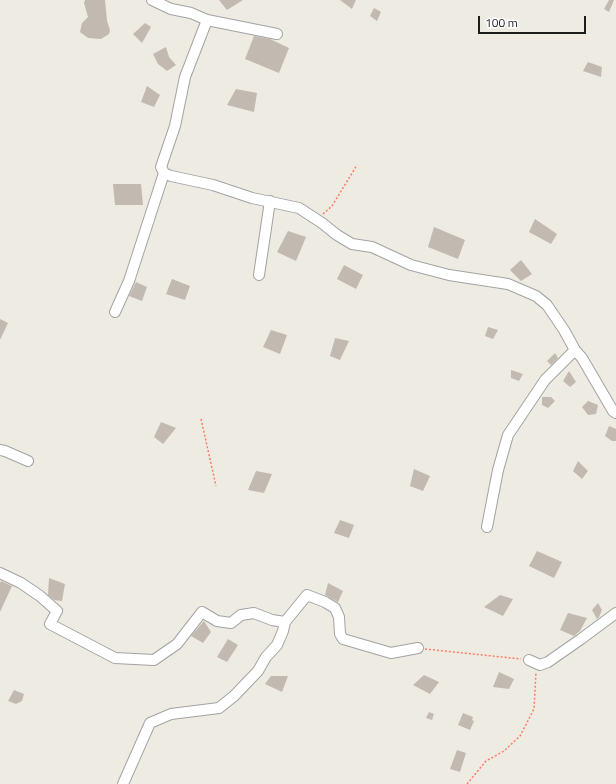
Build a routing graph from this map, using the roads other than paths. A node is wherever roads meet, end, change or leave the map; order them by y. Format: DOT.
graph roads {
  1 [pos="152,0"];
  2 [pos="207,20"];
  3 [pos="277,34"];
  4 [pos="164,173"];
  5 [pos="270,201"];
  6 [pos="259,274"];
  7 [pos="115,312"];
  8 [pos="575,350"];
  9 [pos="616,413"];
  10 [pos="0,450"];
  11 [pos="28,461"];
  12 [pos="487,528"];
  13 [pos="0,573"];
  14 [pos="616,613"];
  15 [pos="285,622"];
  16 [pos="418,648"];
  17 [pos="533,662"];
  18 [pos="123,784"];
  1 -- 2 [label="street"];
  2 -- 3 [label="street"];
  2 -- 4 [label="street"];
  4 -- 5 [label="street"];
  4 -- 7 [label="street"];
  5 -- 6 [label="street"];
  5 -- 8 [label="street"];
  8 -- 9 [label="street"];
  8 -- 12 [label="street"];
  10 -- 11 [label="street"];
  13 -- 15 [label="street"];
  14 -- 17 [label="street"];
  15 -- 16 [label="street"];
  15 -- 18 [label="street"];
}
